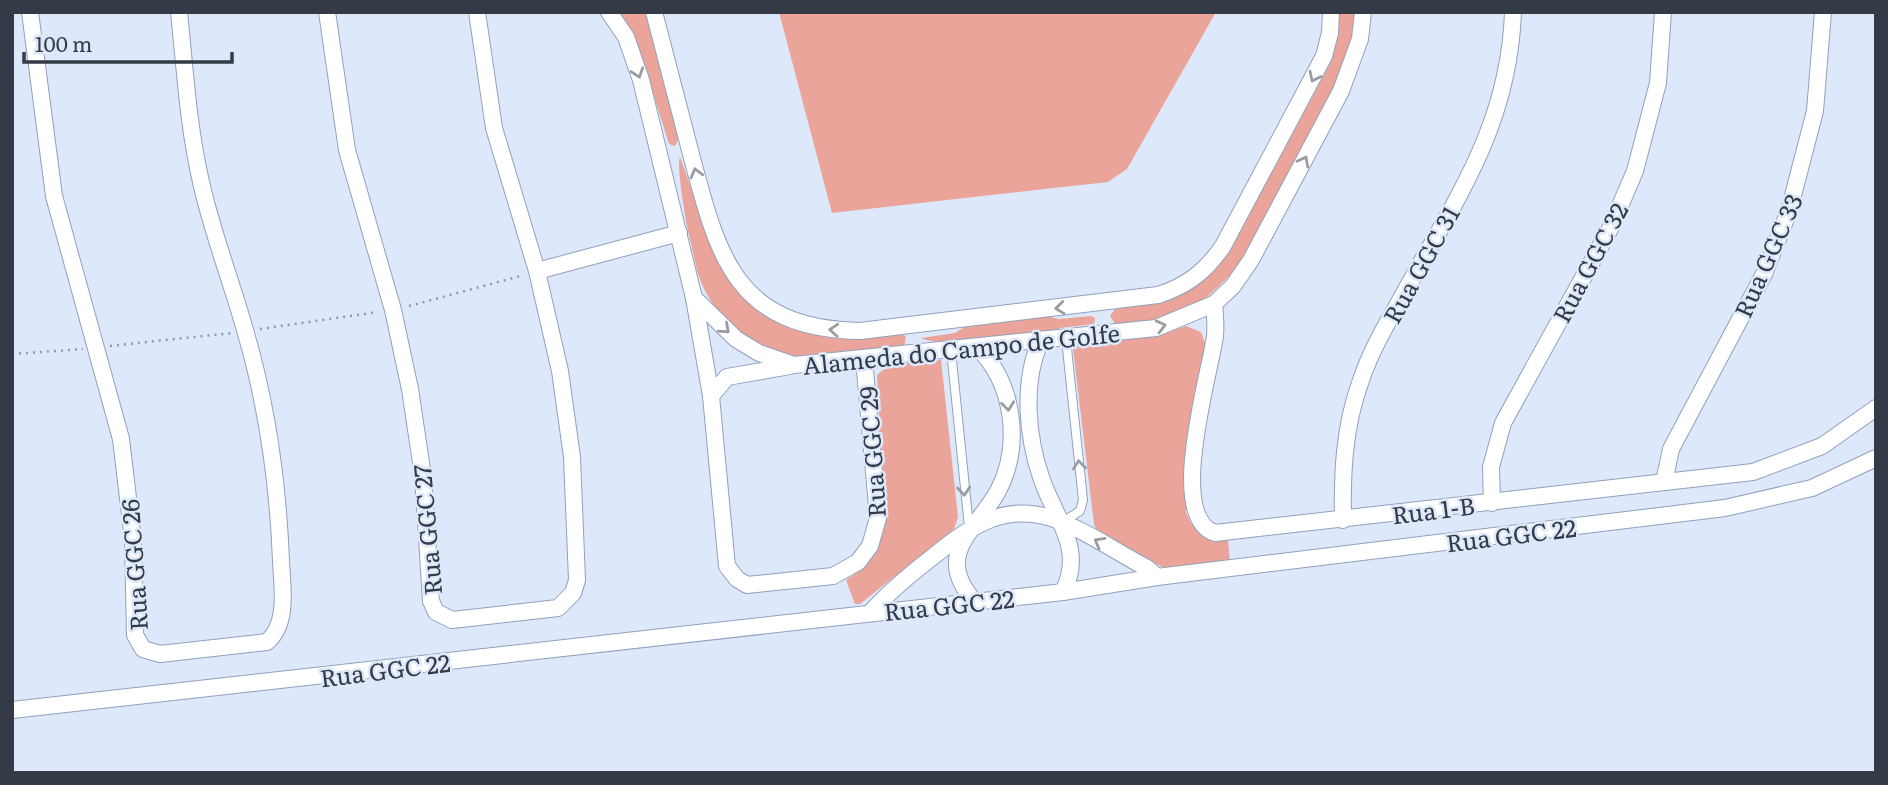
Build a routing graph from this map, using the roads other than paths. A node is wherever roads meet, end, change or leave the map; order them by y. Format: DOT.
graph roads {
  1 [pos="30,12"];
  2 [pos="179,12"];
  3 [pos="327,12"];
  4 [pos="477,12"];
  5 [pos="609,12"];
  6 [pos="654,12"];
  7 [pos="1331,12"];
  8 [pos="1363,12"];
  9 [pos="1513,12"];
  10 [pos="1663,12"];
  11 [pos="1823,12"];
  12 [pos="690,148"];
  13 [pos="661,155"];
  14 [pos="679,233"];
  15 [pos="537,271"];
  16 [pos="694,298"];
  17 [pos="1098,303"];
  18 [pos="1214,303"];
  19 [pos="916,325"];
  20 [pos="1101,334"];
  21 [pos="1066,339"];
  22 [pos="1040,342"];
  23 [pos="977,347"];
  24 [pos="951,350"];
  25 [pos="919,354"];
  26 [pos="864,359"];
  27 [pos="794,365"];
  28 [pos="712,396"];
  29 [pos="1876,408"];
  30 [pos="1876,458"];
  31 [pos="1664,482"];
  32 [pos="1492,503"];
  33 [pos="1343,520"];
  34 [pos="1061,522"];
  35 [pos="970,527"];
  36 [pos="1157,577"];
  37 [pos="1063,592"];
  38 [pos="975,602"];
  39 [pos="870,613"];
  40 [pos="12,710"];
  1 -- 2 [label="street, Rua GGC 26"];
  3 -- 15 [label="street, Rua GGC 27"];
  4 -- 15 [label="street, Rua GGC 27"];
  5 -- 13 [label="street, one-way"];
  6 -- 12 [label="street, Alameda do Campo de Golfe"];
  7 -- 17 [label="street, Alameda do Campo de Golfe, one-way"];
  18 -- 8 [label="street, Alameda do Campo de Golfe, one-way"];
  9 -- 33 [label="street, Rua GGC 31"];
  10 -- 32 [label="street, Rua GGC 32"];
  11 -- 31 [label="street, Rua GGC 33"];
  12 -- 13 [label="street"];
  19 -- 12 [label="street, Alameda do Campo de Golfe, one-way"];
  13 -- 14 [label="street"];
  14 -- 15 [label="street"];
  14 -- 16 [label="street"];
  16 -- 27 [label="street, Alameda do Campo de Golfe, one-way"];
  16 -- 28 [label="street, Rua GGC 29"];
  17 -- 19 [label="street, Alameda do Campo de Golfe, one-way"];
  17 -- 20 [label="street"];
  20 -- 18 [label="street, Alameda do Campo de Golfe, one-way"];
  18 -- 33 [label="street, Rua 1-B"];
  19 -- 25 [label="street"];
  20 -- 21 [label="street, Alameda do Campo de Golfe"];
  21 -- 22 [label="street, Alameda do Campo de Golfe"];
  34 -- 21 [label="lane, one-way"];
  22 -- 23 [label="street, Alameda do Campo de Golfe"];
  22 -- 34 [label="street"];
  23 -- 24 [label="street, Alameda do Campo de Golfe"];
  23 -- 35 [label="street, one-way"];
  24 -- 25 [label="street, Alameda do Campo de Golfe"];
  24 -- 35 [label="lane, one-way"];
  25 -- 26 [label="street, Alameda do Campo de Golfe"];
  26 -- 27 [label="street, Alameda do Campo de Golfe"];
  26 -- 28 [label="street, Rua GGC 29"];
  27 -- 28 [label="street"];
  29 -- 31 [label="street, Rua 1-B"];
  30 -- 36 [label="street, Rua GGC 22"];
  31 -- 32 [label="street, Rua 1-B"];
  32 -- 33 [label="street, Rua 1-B"];
  34 -- 35 [label="street"];
  36 -- 34 [label="street, one-way"];
  34 -- 37 [label="street"];
  35 -- 38 [label="street"];
  35 -- 39 [label="street"];
  36 -- 37 [label="street, Rua GGC 22"];
  37 -- 38 [label="street, Rua GGC 22"];
  38 -- 39 [label="street, Rua GGC 22"];
  39 -- 40 [label="street, Rua GGC 22"];
}
